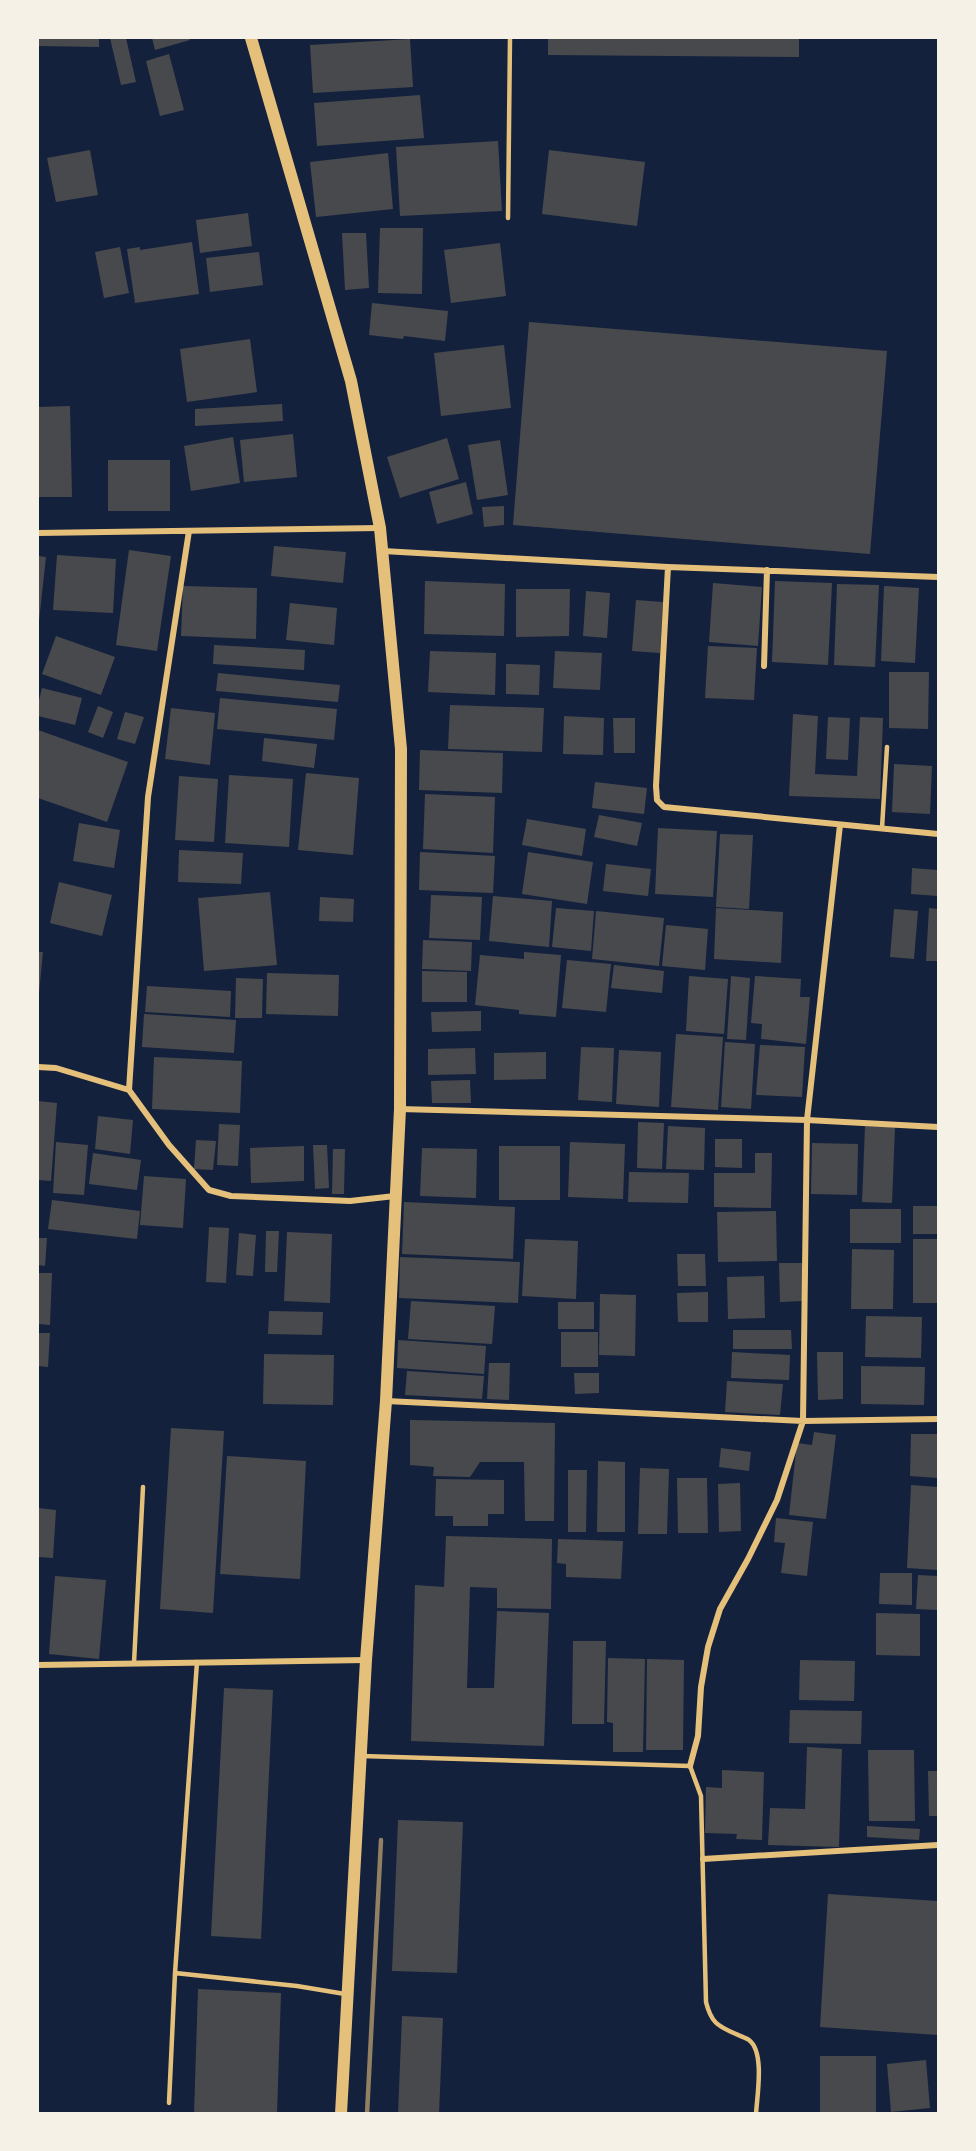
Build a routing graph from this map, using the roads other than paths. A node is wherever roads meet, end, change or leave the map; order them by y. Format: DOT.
graph roads {
  1 [pos="251,38"];
  2 [pos="510,38"];
  3 [pos="508,218"];
  4 [pos="380,528"];
  5 [pos="189,531"];
  6 [pos="38,533"];
  7 [pos="383,551"];
  8 [pos="668,567"];
  9 [pos="767,570"];
  10 [pos="939,577"];
  11 [pos="764,666"];
  12 [pos="887,747"];
  13 [pos="840,825"];
  14 [pos="882,828"];
  15 [pos="939,834"];
  16 [pos="38,1067"];
  17 [pos="129,1090"];
  18 [pos="400,1109"];
  19 [pos="807,1120"];
  20 [pos="939,1127"];
  21 [pos="396,1196"];
  22 [pos="386,1401"];
  23 [pos="939,1419"];
  24 [pos="803,1421"];
  25 [pos="143,1487"];
  26 [pos="366,1660"];
  27 [pos="197,1662"];
  28 [pos="134,1663"];
  29 [pos="38,1665"];
  30 [pos="362,1756"];
  31 [pos="690,1766"];
  32 [pos="939,1845"];
  33 [pos="703,1858"];
  34 [pos="175,1973"];
  35 [pos="348,1995"];
  36 [pos="169,2103"];
  37 [pos="341,2114"];
  38 [pos="756,2114"];
  1 -- 4 [label="main road"];
  2 -- 3 [label="lane"];
  4 -- 5 [label="street"];
  4 -- 7 [label="main road"];
  5 -- 6 [label="street"];
  5 -- 17 [label="street"];
  7 -- 8 [label="street"];
  7 -- 18 [label="main road"];
  8 -- 9 [label="street"];
  8 -- 13 [label="street"];
  9 -- 10 [label="street"];
  9 -- 11 [label="street"];
  12 -- 14 [label="lane"];
  13 -- 14 [label="street"];
  13 -- 19 [label="street"];
  14 -- 15 [label="street"];
  16 -- 17 [label="street"];
  17 -- 21 [label="street"];
  18 -- 19 [label="street"];
  18 -- 21 [label="main road"];
  19 -- 20 [label="street"];
  19 -- 24 [label="street"];
  21 -- 22 [label="main road"];
  22 -- 24 [label="street"];
  22 -- 26 [label="main road"];
  23 -- 24 [label="street"];
  24 -- 31 [label="street"];
  25 -- 28 [label="lane"];
  26 -- 27 [label="street"];
  26 -- 30 [label="main road"];
  27 -- 28 [label="street"];
  27 -- 34 [label="lane"];
  28 -- 29 [label="street"];
  30 -- 31 [label="lane"];
  30 -- 35 [label="main road"];
  31 -- 33 [label="lane"];
  32 -- 33 [label="street"];
  33 -- 38 [label="lane"];
  34 -- 35 [label="lane"];
  34 -- 36 [label="lane"];
  35 -- 37 [label="main road"];
}
